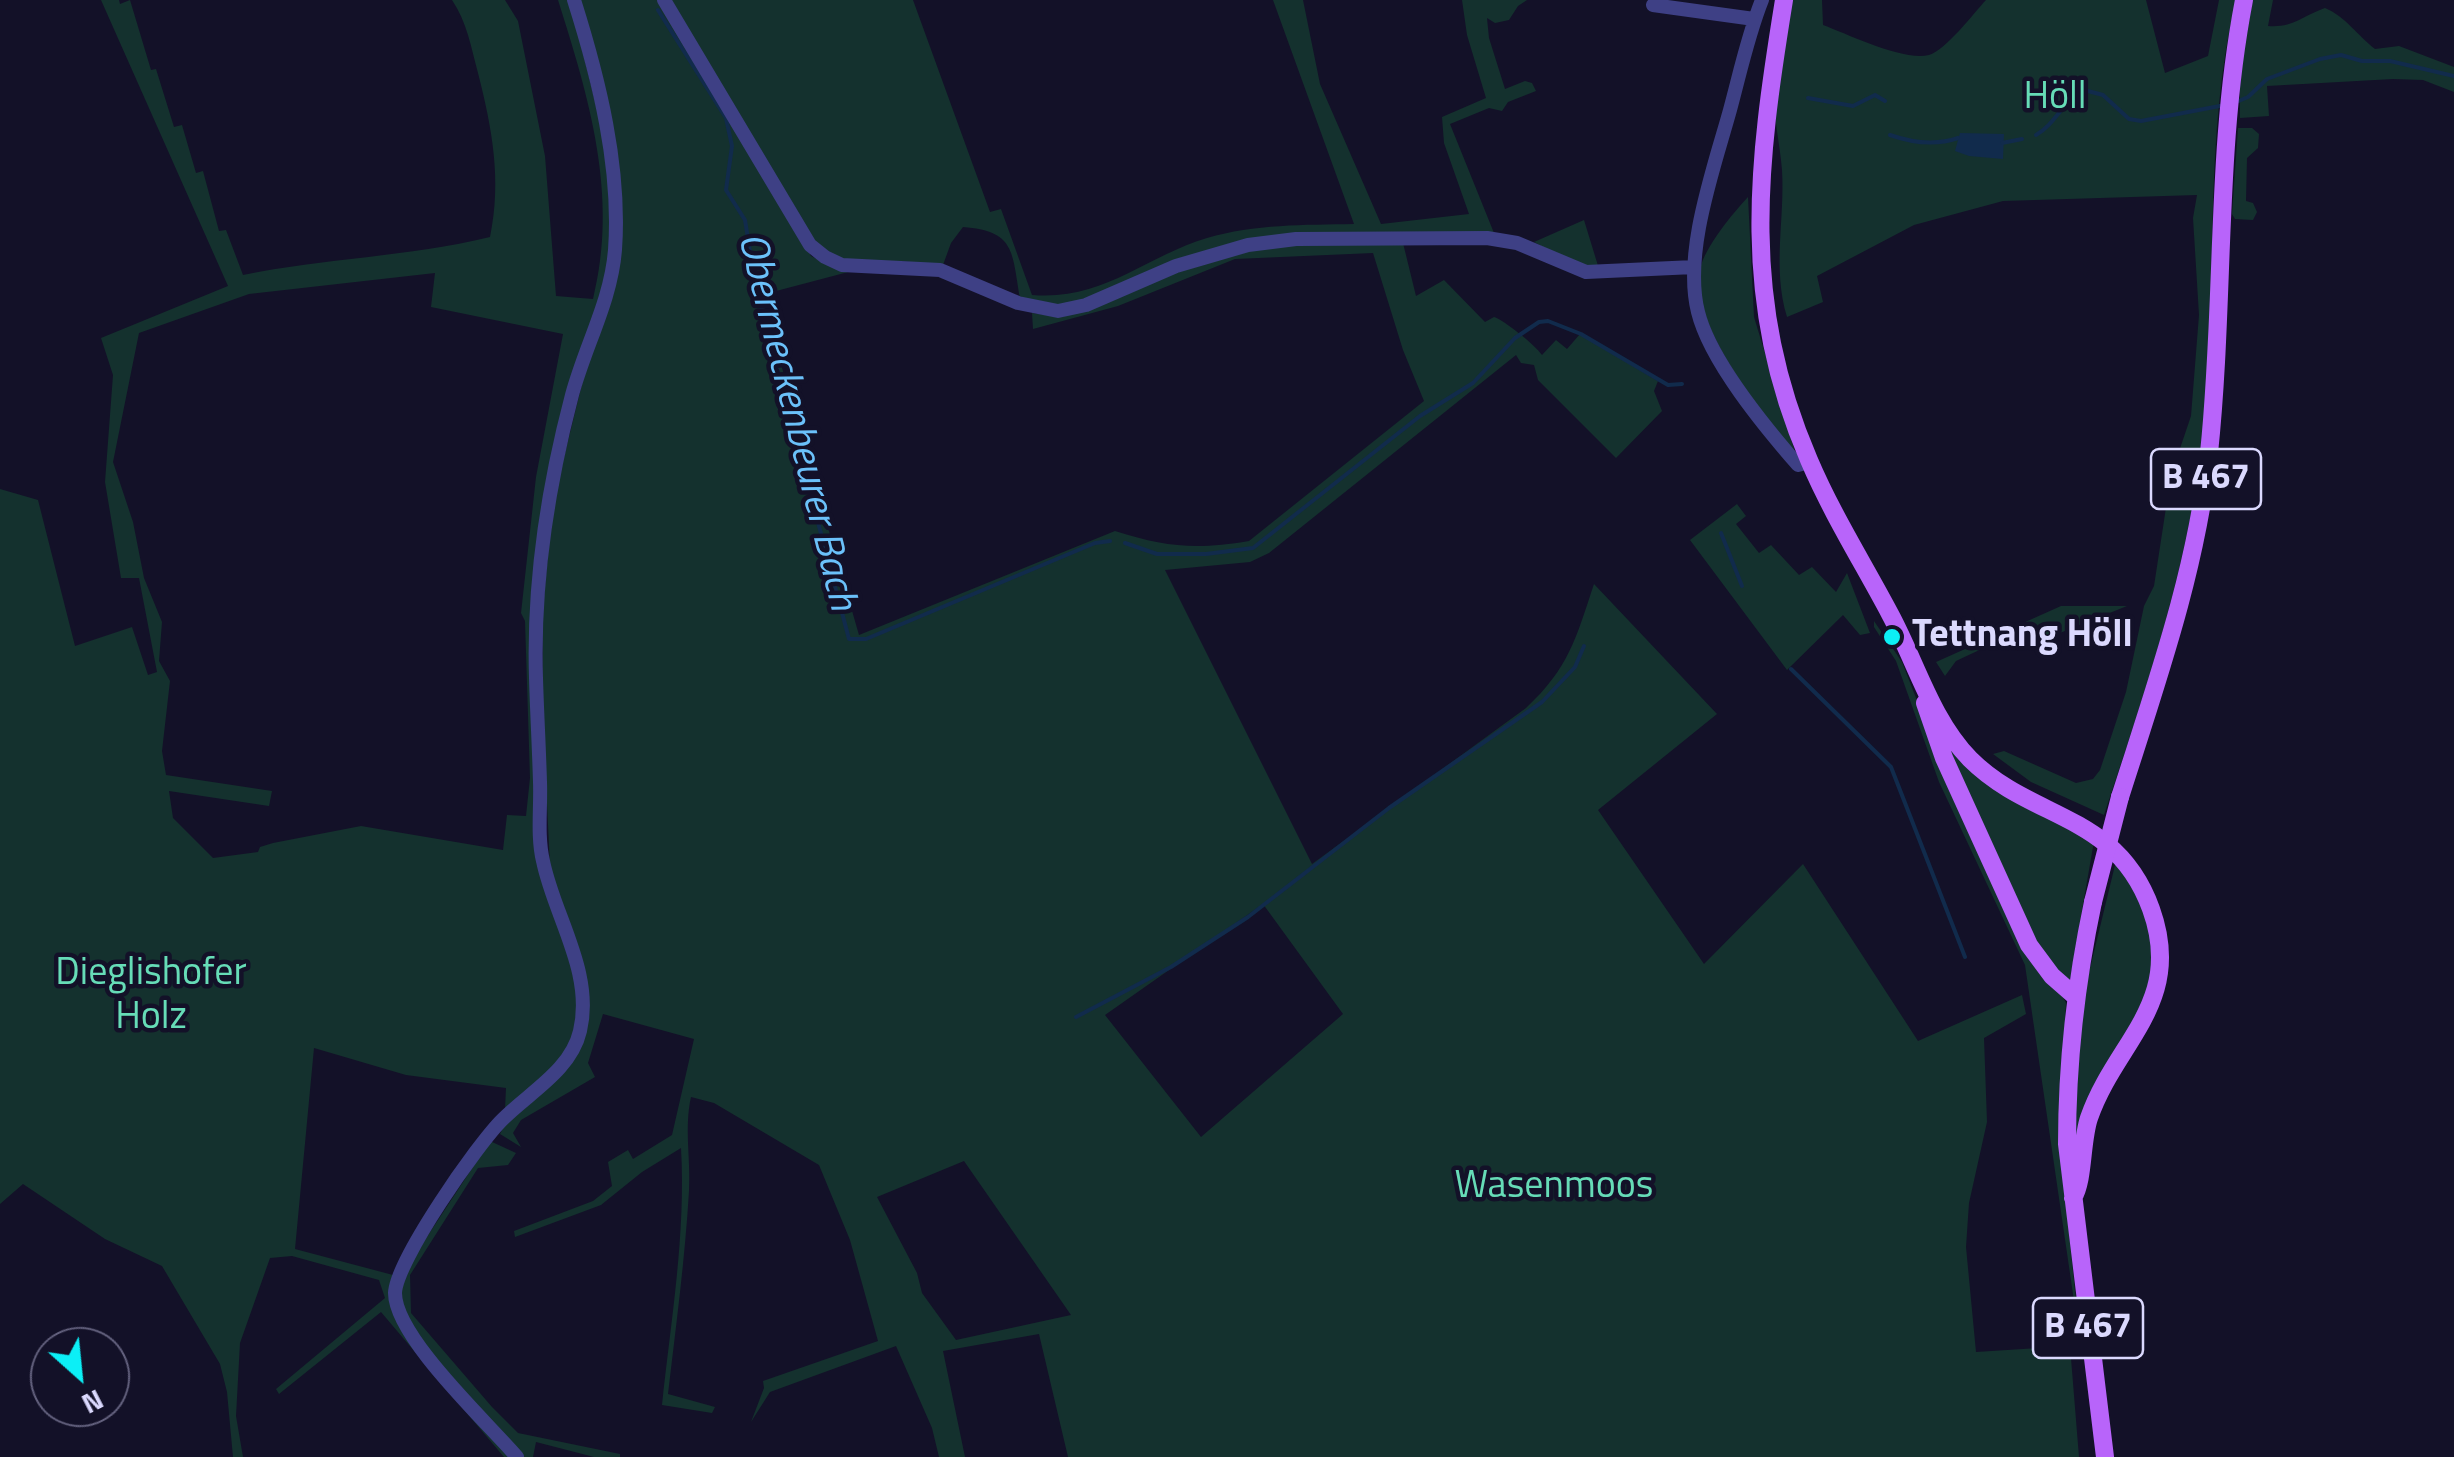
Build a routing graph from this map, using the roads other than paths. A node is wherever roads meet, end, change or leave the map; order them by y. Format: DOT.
graph roads {
  1 [pos="574,0"];
  2 [pos="664,0"];
  3 [pos="1762,0"];
  4 [pos="1784,0"];
  5 [pos="2244,0"];
  6 [pos="1653,5"];
  7 [pos="1754,19"];
  8 [pos="1694,267"];
  9 [pos="1810,462"];
  10 [pos="1925,693"];
  11 [pos="2076,997"];
  12 [pos="2073,1198"];
  13 [pos="517,1457"];
  14 [pos="2106,1457"];
  1 -- 13 [label="street"];
  2 -- 8 [label="street"];
  3 -- 7 [label="street"];
  4 -- 9 [label="main road"];
  5 -- 11 [label="main road, B 467, bridge"];
  6 -- 7 [label="street"];
  7 -- 8 [label="street"];
  8 -- 9 [label="street"];
  9 -- 10 [label="main road"];
  10 -- 11 [label="main road"];
  10 -- 12 [label="main road"];
  11 -- 12 [label="main road, B 467"];
  12 -- 14 [label="main road, B 467"];
}
